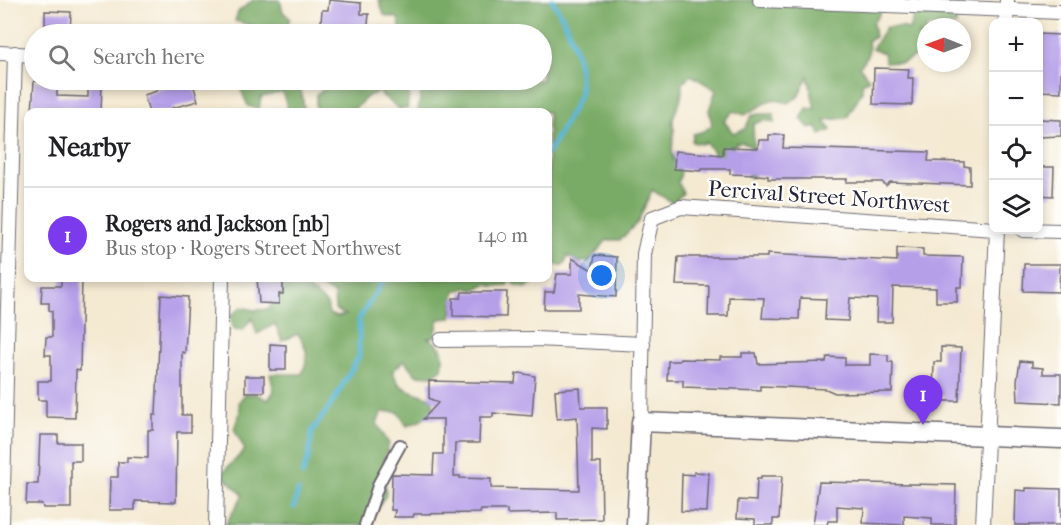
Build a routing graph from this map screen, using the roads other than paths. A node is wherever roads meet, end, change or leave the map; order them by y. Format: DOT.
graph roads {
  1 [pos="760,0"];
  2 [pos="1006,11"];
  3 [pos="1061,12"];
  4 [pos="0,53"];
  5 [pos="15,53"];
  6 [pos="24,54"];
  7 [pos="989,229"];
  8 [pos="1043,231"];
  9 [pos="1061,231"];
  10 [pos="995,234"];
  11 [pos="222,282"];
  12 [pos="441,340"];
  13 [pos="643,344"];
  14 [pos="641,422"];
  15 [pos="988,436"];
  16 [pos="1061,439"];
  17 [pos="400,445"];
  18 [pos="2,525"];
  19 [pos="216,525"];
  20 [pos="365,525"];
  21 [pos="636,525"];
  22 [pos="983,525"];
  1 -- 2 [label="street"];
  2 -- 3 [label="street"];
  4 -- 5 [label="street"];
  5 -- 6 [label="street"];
  5 -- 18 [label="street"];
  7 -- 13 [label="street, Percival Street Northwest"];
  8 -- 9 [label="street"];
  10 -- 15 [label="street"];
  11 -- 19 [label="street"];
  12 -- 13 [label="street"];
  13 -- 14 [label="street"];
  14 -- 15 [label="street"];
  14 -- 21 [label="street"];
  15 -- 16 [label="street"];
  15 -- 22 [label="street"];
  17 -- 20 [label="street"];
}
